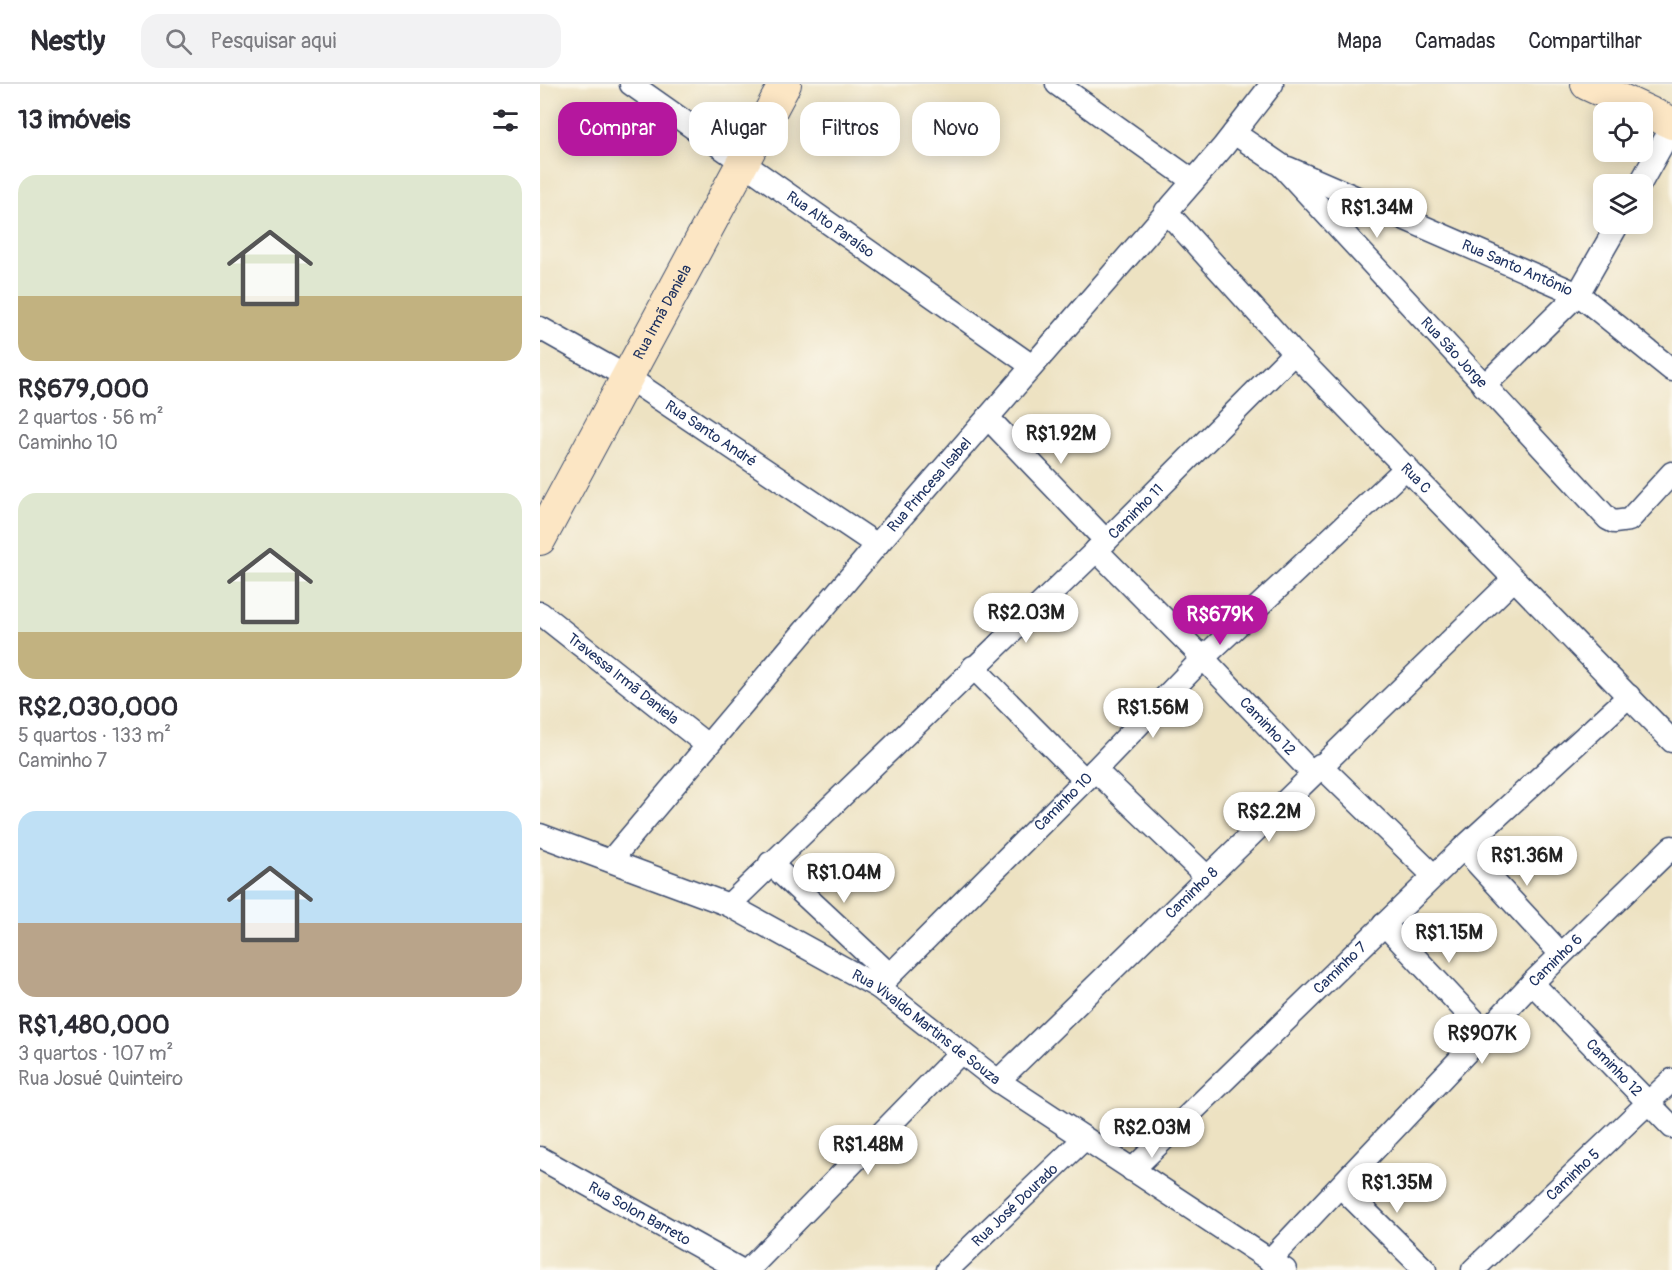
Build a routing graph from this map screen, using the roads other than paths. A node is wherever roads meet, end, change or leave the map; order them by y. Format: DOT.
graph roads {
  1 [pos="631,84"];
  2 [pos="785,84"];
  3 [pos="1057,84"];
  4 [pos="1272,84"];
  5 [pos="1594,85"];
  6 [pos="1672,123"];
  7 [pos="1672,127"];
  8 [pos="1234,133"];
  9 [pos="742,160"];
  10 [pos="1281,165"];
  11 [pos="1646,174"];
  12 [pos="1193,181"];
  13 [pos="1166,211"];
  14 [pos="1612,234"];
  15 [pos="1578,294"];
  16 [pos="540,328"];
  17 [pos="1294,353"];
  18 [pos="1032,366"];
  19 [pos="1672,370"];
  20 [pos="627,377"];
  21 [pos="1484,386"];
  22 [pos="988,418"];
  23 [pos="1407,467"];
  24 [pos="1672,473"];
  25 [pos="540,539"];
  26 [pos="877,545"];
  27 [pos="1101,545"];
  28 [pos="1514,579"];
  29 [pos="540,613"];
  30 [pos="1203,658"];
  31 [pos="973,667"];
  32 [pos="1629,696"];
  33 [pos="1672,741"];
  34 [pos="707,745"];
  35 [pos="1316,769"];
  36 [pos="1090,775"];
  37 [pos="540,835"];
  38 [pos="1672,847"];
  39 [pos="1463,848"];
  40 [pos="611,860"];
  41 [pos="770,863"];
  42 [pos="1206,876"];
  43 [pos="1434,876"];
  44 [pos="729,905"];
  45 [pos="1384,924"];
  46 [pos="1561,954"];
  47 [pos="884,981"];
  48 [pos="1532,983"];
  49 [pos="1485,1032"];
  50 [pos="960,1053"];
  51 [pos="1672,1080"];
  52 [pos="998,1081"];
  53 [pos="1648,1103"];
  54 [pos="1672,1127"];
  55 [pos="1084,1139"];
  56 [pos="540,1158"];
  57 [pos="1132,1170"];
  58 [pos="1341,1187"];
  59 [pos="1277,1265"];
  60 [pos="741,1270"];
  61 [pos="748,1270"];
  62 [pos="947,1270"];
  63 [pos="1425,1270"];
  64 [pos="1473,1270"];
  1 -- 9 [label="street, Rua Alto Paraíso"];
  2 -- 9 [label="street, Rua Irmã Daniela"];
  3 -- 12 [label="street"];
  4 -- 8 [label="street, Rua Princesa Isabel"];
  5 -- 6 [label="street"];
  7 -- 11 [label="street"];
  8 -- 10 [label="street, Rua São Jorge"];
  8 -- 12 [label="street, Rua Princesa Isabel"];
  9 -- 18 [label="street, Rua Alto Paraíso"];
  9 -- 20 [label="street, Rua Irmã Daniela"];
  10 -- 15 [label="street, Rua Santo Antônio"];
  10 -- 21 [label="street, Rua São Jorge"];
  12 -- 13 [label="street, Rua Princesa Isabel"];
  13 -- 17 [label="street, Rua C"];
  13 -- 18 [label="street, Rua Princesa Isabel"];
  14 -- 15 [label="street"];
  15 -- 19 [label="street, Rua Santo Antônio"];
  15 -- 21 [label="street"];
  16 -- 20 [label="street, Rua Santo André"];
  17 -- 23 [label="street, Rua C"];
  17 -- 27 [label="street, Caminho 11"];
  18 -- 22 [label="street, Rua Princesa Isabel"];
  20 -- 25 [label="street, Rua Irmã Daniela"];
  20 -- 26 [label="street, Rua Santo André"];
  21 -- 24 [label="street, Rua São Jorge"];
  22 -- 26 [label="street, Rua Princesa Isabel"];
  22 -- 27 [label="street, Caminho 12"];
  23 -- 28 [label="street, Rua C"];
  23 -- 30 [label="street, Caminho 10"];
  26 -- 34 [label="street, Rua Princesa Isabel"];
  27 -- 30 [label="street, Caminho 12"];
  27 -- 31 [label="street, Caminho 11"];
  28 -- 32 [label="street, Rua C"];
  28 -- 35 [label="street, Caminho 8"];
  29 -- 34 [label="street, Travessa Irmã Daniela"];
  30 -- 35 [label="street, Caminho 12"];
  30 -- 36 [label="street, Caminho 10"];
  31 -- 36 [label="street"];
  31 -- 41 [label="street, Caminho 11"];
  32 -- 33 [label="street, Rua C"];
  32 -- 39 [label="street, Caminho 7"];
  34 -- 40 [label="street, Rua Princesa Isabel"];
  35 -- 42 [label="street, Caminho 8"];
  35 -- 43 [label="street, Caminho 12"];
  36 -- 42 [label="street"];
  36 -- 47 [label="street, Caminho 10"];
  37 -- 40 [label="street, Rua Vivaldo Martins de Souza"];
  38 -- 46 [label="street, Caminho 6"];
  39 -- 43 [label="street, Caminho 7"];
  39 -- 46 [label="street"];
  40 -- 44 [label="street, Rua Vivaldo Martins de Souza"];
  41 -- 44 [label="street, Caminho 11"];
  41 -- 47 [label="street"];
  42 -- 52 [label="street, Caminho 8"];
  43 -- 45 [label="street, Caminho 7"];
  44 -- 47 [label="street, Rua Vivaldo Martins de Souza"];
  45 -- 49 [label="street"];
  45 -- 57 [label="street, Caminho 7"];
  46 -- 48 [label="street, Caminho 6"];
  47 -- 50 [label="street, Rua Vivaldo Martins de Souza"];
  48 -- 49 [label="street, Caminho 6"];
  48 -- 53 [label="street, Caminho 12"];
  49 -- 58 [label="street, Caminho 6"];
  50 -- 52 [label="street, Rua Vivaldo Martins de Souza"];
  50 -- 61 [label="street"];
  51 -- 53 [label="street, Caminho 5"];
  52 -- 55 [label="street, Rua Vivaldo Martins de Souza"];
  53 -- 54 [label="street, Caminho 12"];
  53 -- 64 [label="street, Caminho 5"];
  55 -- 57 [label="street, Rua Vivaldo Martins de Souza"];
  55 -- 62 [label="street, Rua José Dourado"];
  56 -- 60 [label="street, Rua Solon Barreto"];
  57 -- 59 [label="street, Rua Vivaldo Martins de Souza"];
  58 -- 59 [label="street, Caminho 6"];
  58 -- 63 [label="street"];
}
